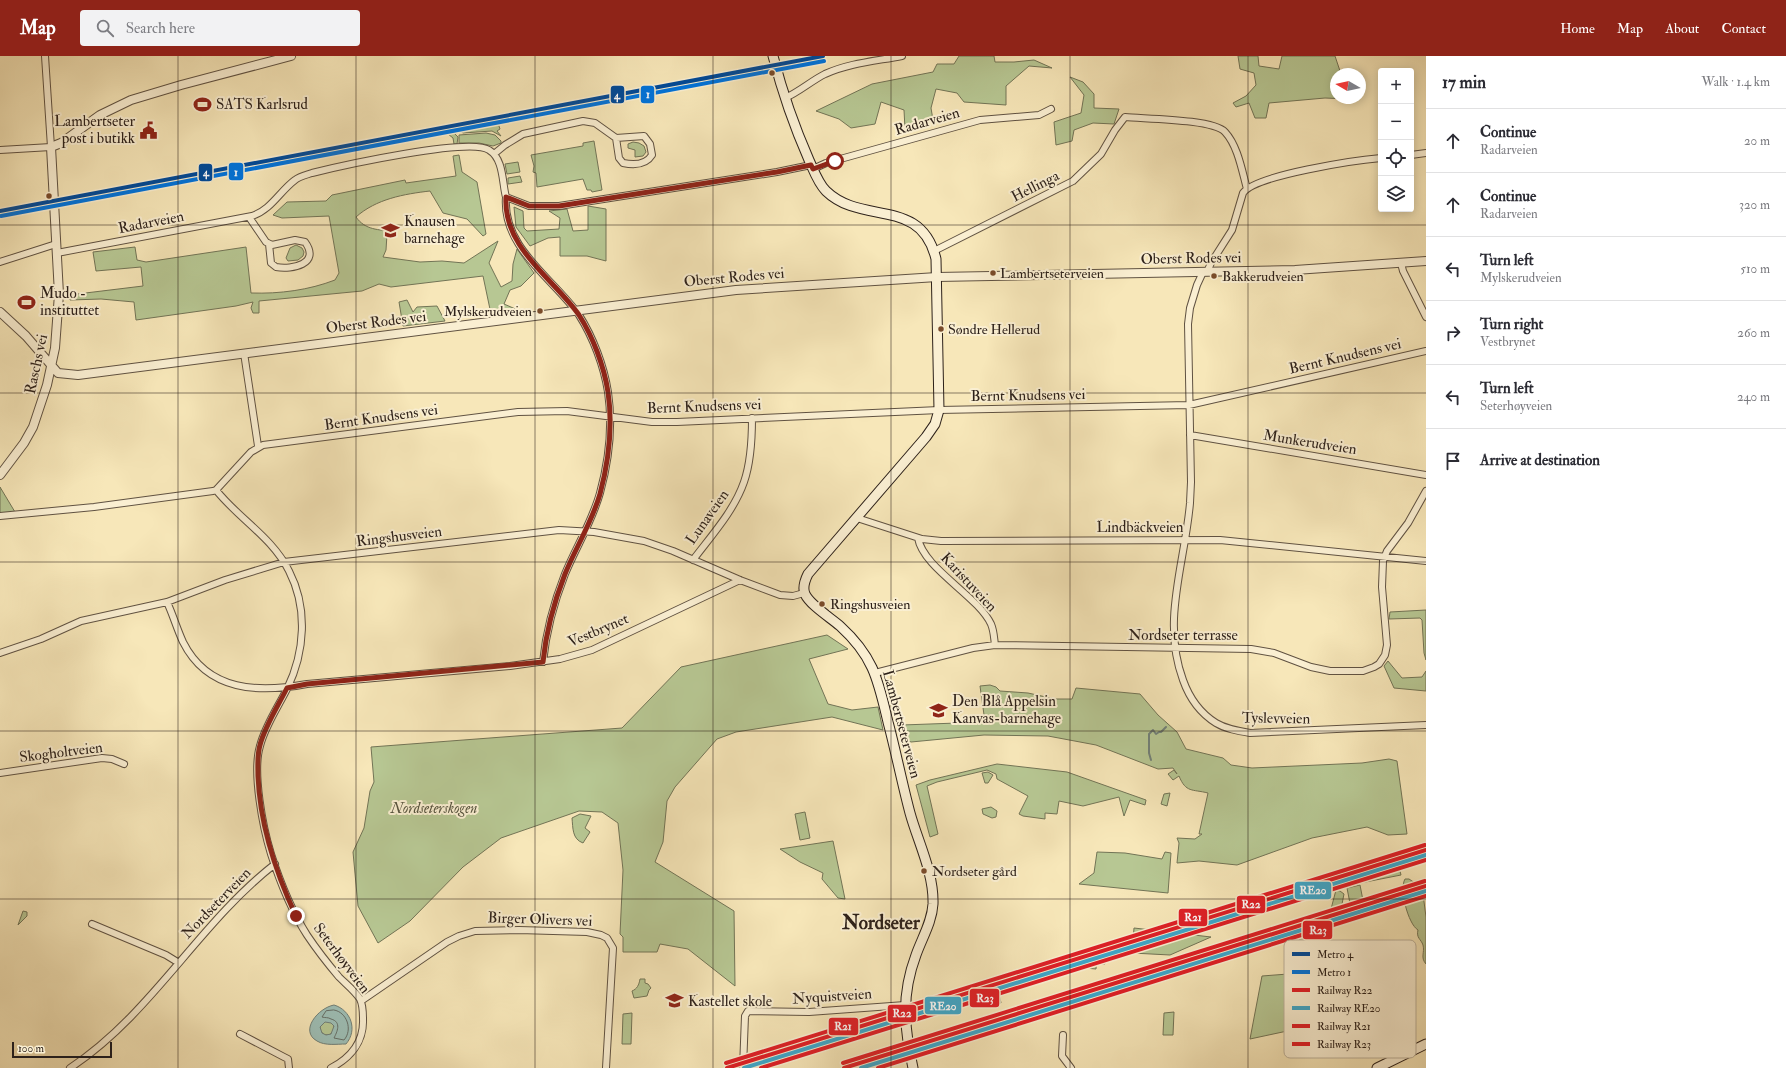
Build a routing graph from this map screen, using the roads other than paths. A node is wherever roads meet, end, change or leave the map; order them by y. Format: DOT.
graph roads {
  1 [pos="45,56"];
  2 [pos="291,56"];
  3 [pos="773,56"];
  4 [pos="902,56"];
  5 [pos="785,98"];
  6 [pos="1051,109"];
  7 [pos="616,138"];
  8 [pos="50,147"];
  9 [pos="0,150"];
  10 [pos="1426,153"];
  11 [pos="494,154"];
  12 [pos="1414,155"];
  13 [pos="1378,158"];
  14 [pos="812,167"];
  15 [pos="1247,189"];
  16 [pos="506,197"];
  17 [pos="249,217"];
  18 [pos="269,244"];
  19 [pos="56,248"];
  20 [pos="934,251"];
  21 [pos="1426,261"];
  22 [pos="0,262"];
  23 [pos="1401,263"];
  24 [pos="1205,272"];
  25 [pos="937,277"];
  26 [pos="575,310"];
  27 [pos="0,312"];
  28 [pos="1426,317"];
  29 [pos="1426,351"];
  30 [pos="244,353"];
  31 [pos="52,367"];
  32 [pos="1189,405"];
  33 [pos="939,410"];
  34 [pos="611,418"];
  35 [pos="752,418"];
  36 [pos="1190,436"];
  37 [pos="258,446"];
  38 [pos="0,475"];
  39 [pos="1426,475"];
  40 [pos="216,490"];
  41 [pos="1426,491"];
  42 [pos="0,516"];
  43 [pos="857,518"];
  44 [pos="585,531"];
  45 [pos="918,538"];
  46 [pos="1184,540"];
  47 [pos="1385,557"];
  48 [pos="693,560"];
  49 [pos="1426,561"];
  50 [pos="284,562"];
  51 [pos="740,580"];
  52 [pos="804,593"];
  53 [pos="167,602"];
  54 [pos="995,645"];
  55 [pos="1174,648"];
  56 [pos="0,653"];
  57 [pos="543,662"];
  58 [pos="875,673"];
  59 [pos="287,688"];
  60 [pos="1426,725"];
  61 [pos="124,764"];
  62 [pos="0,774"];
  63 [pos="275,864"];
  64 [pos="92,924"];
  65 [pos="179,963"];
  66 [pos="361,1001"];
  67 [pos="905,1005"];
  68 [pos="240,1034"];
  69 [pos="1063,1035"];
  70 [pos="1426,1044"];
  71 [pos="1416,1049"];
  72 [pos="1397,1058"];
  73 [pos="70,1068"];
  74 [pos="288,1068"];
  75 [pos="331,1068"];
  76 [pos="606,1068"];
  77 [pos="743,1068"];
  78 [pos="913,1068"];
  79 [pos="1071,1068"];
  80 [pos="1377,1068"];
  1 -- 8 [label="street, Raschs vei"];
  2 -- 8 [label="street"];
  3 -- 5 [label="main road"];
  4 -- 5 [label="street"];
  5 -- 14 [label="main road"];
  6 -- 14 [label="street, Radarveien"];
  7 -- 7 [label="street"];
  7 -- 11 [label="street"];
  8 -- 9 [label="street"];
  8 -- 19 [label="street, Raschs vei"];
  10 -- 12 [label="street"];
  11 -- 16 [label="street"];
  11 -- 17 [label="street, Radarveien"];
  13 -- 15 [label="street"];
  14 -- 16 [label="street, Radarveien"];
  14 -- 20 [label="main road"];
  15 -- 20 [label="street, Hellinga"];
  15 -- 24 [label="street"];
  16 -- 26 [label="street"];
  17 -- 18 [label="street"];
  17 -- 19 [label="street, Radarveien"];
  18 -- 18 [label="street"];
  19 -- 22 [label="street, Radarveien"];
  19 -- 31 [label="street, Raschs vei"];
  20 -- 25 [label="main road"];
  21 -- 23 [label="street, Oberst Rodes vei"];
  23 -- 24 [label="street, Oberst Rodes vei"];
  23 -- 28 [label="street"];
  24 -- 25 [label="street, Oberst Rodes vei"];
  24 -- 32 [label="street"];
  25 -- 26 [label="street, Oberst Rodes vei"];
  25 -- 33 [label="main road"];
  26 -- 30 [label="street, Oberst Rodes vei"];
  26 -- 34 [label="street"];
  27 -- 31 [label="street"];
  29 -- 32 [label="street, Bernt Knudsens vei"];
  30 -- 31 [label="street, Oberst Rodes vei"];
  30 -- 37 [label="street"];
  31 -- 38 [label="street, Raschs vei"];
  32 -- 33 [label="street, Bernt Knudsens vei"];
  32 -- 36 [label="street"];
  33 -- 35 [label="street, Bernt Knudsens vei"];
  33 -- 43 [label="main road"];
  34 -- 35 [label="street, Bernt Knudsens vei"];
  34 -- 37 [label="street, Bernt Knudsens vei"];
  34 -- 44 [label="street"];
  35 -- 48 [label="street, Lunaveien"];
  36 -- 39 [label="street, Munkerudveien"];
  36 -- 46 [label="street"];
  37 -- 40 [label="street"];
  40 -- 42 [label="street"];
  40 -- 50 [label="street, Seterhøyveien"];
  41 -- 47 [label="street"];
  43 -- 45 [label="street, Lindbäckveien"];
  43 -- 52 [label="main road"];
  44 -- 48 [label="street, Ringshusveien"];
  44 -- 50 [label="street, Ringshusveien"];
  44 -- 57 [label="street"];
  45 -- 46 [label="street, Lindbäckveien"];
  45 -- 54 [label="street, Karistuveien"];
  46 -- 47 [label="street, Lindbäckveien"];
  46 -- 55 [label="street"];
  47 -- 49 [label="street, Lindbäckveien"];
  47 -- 55 [label="street, Nordseter terrasse"];
  48 -- 51 [label="street, Ringshusveien"];
  50 -- 53 [label="street, Ringshusveien"];
  50 -- 59 [label="street, Seterhøyveien"];
  51 -- 52 [label="street, Ringshusveien"];
  51 -- 57 [label="street, Vestbrynet"];
  52 -- 58 [label="main road, Lambertseterveien"];
  53 -- 56 [label="street, Ringshusveien"];
  53 -- 59 [label="street, Vestbrynet"];
  54 -- 55 [label="street, Nordseter terrasse"];
  54 -- 58 [label="street, Nordseter terrasse"];
  55 -- 60 [label="street, Tyslevveien"];
  57 -- 59 [label="street, Vestbrynet"];
  58 -- 67 [label="main road, Lambertseterveien"];
  59 -- 63 [label="street, Seterhøyveien"];
  61 -- 62 [label="street, Skogholtveien"];
  63 -- 65 [label="street, Nordseterveien"];
  63 -- 66 [label="street, Seterhøyveien"];
  64 -- 65 [label="street"];
  65 -- 73 [label="street, Nordseterveien"];
  66 -- 75 [label="street, Seterhøyveien"];
  66 -- 76 [label="street, Birger Olivers vei"];
  67 -- 77 [label="street, Nyquistveien"];
  67 -- 78 [label="main road, Lambertseterveien"];
  68 -- 74 [label="street"];
  69 -- 79 [label="street"];
  70 -- 71 [label="main road"];
  72 -- 80 [label="main road"];
}
